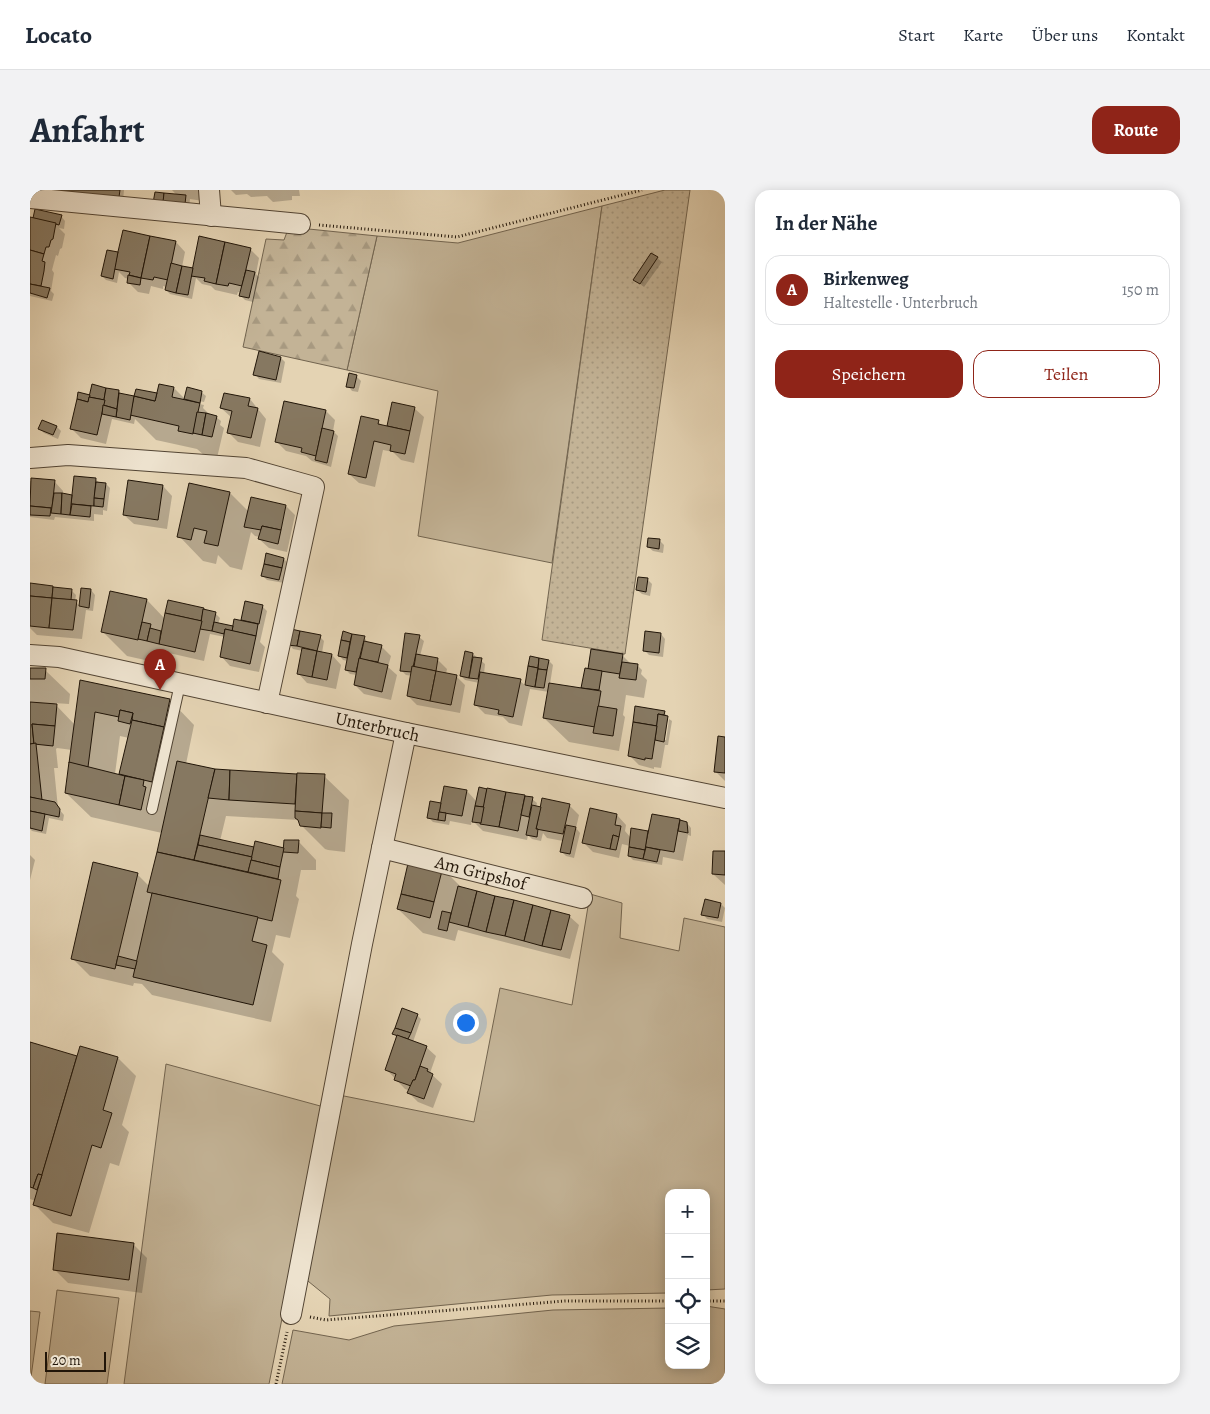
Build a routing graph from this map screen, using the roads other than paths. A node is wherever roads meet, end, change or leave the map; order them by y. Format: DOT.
graph roads {
  1 [pos="209,190"];
  2 [pos="30,198"];
  3 [pos="211,216"];
  4 [pos="300,224"];
  5 [pos="30,458"];
  6 [pos="30,655"];
  7 [pos="180,684"];
  8 [pos="267,703"];
  9 [pos="406,732"];
  10 [pos="725,798"];
  11 [pos="152,809"];
  12 [pos="382,848"];
  13 [pos="582,898"];
  14 [pos="291,1314"];
  1 -- 3 [label="street"];
  2 -- 3 [label="street"];
  3 -- 4 [label="street"];
  5 -- 8 [label="street"];
  6 -- 7 [label="street, Unterbruch"];
  7 -- 8 [label="street, Unterbruch"];
  7 -- 11 [label="lane"];
  8 -- 9 [label="street, Unterbruch"];
  9 -- 10 [label="street, Unterbruch"];
  9 -- 12 [label="street"];
  12 -- 13 [label="street, Am Gripshof"];
  12 -- 14 [label="street"];
}
